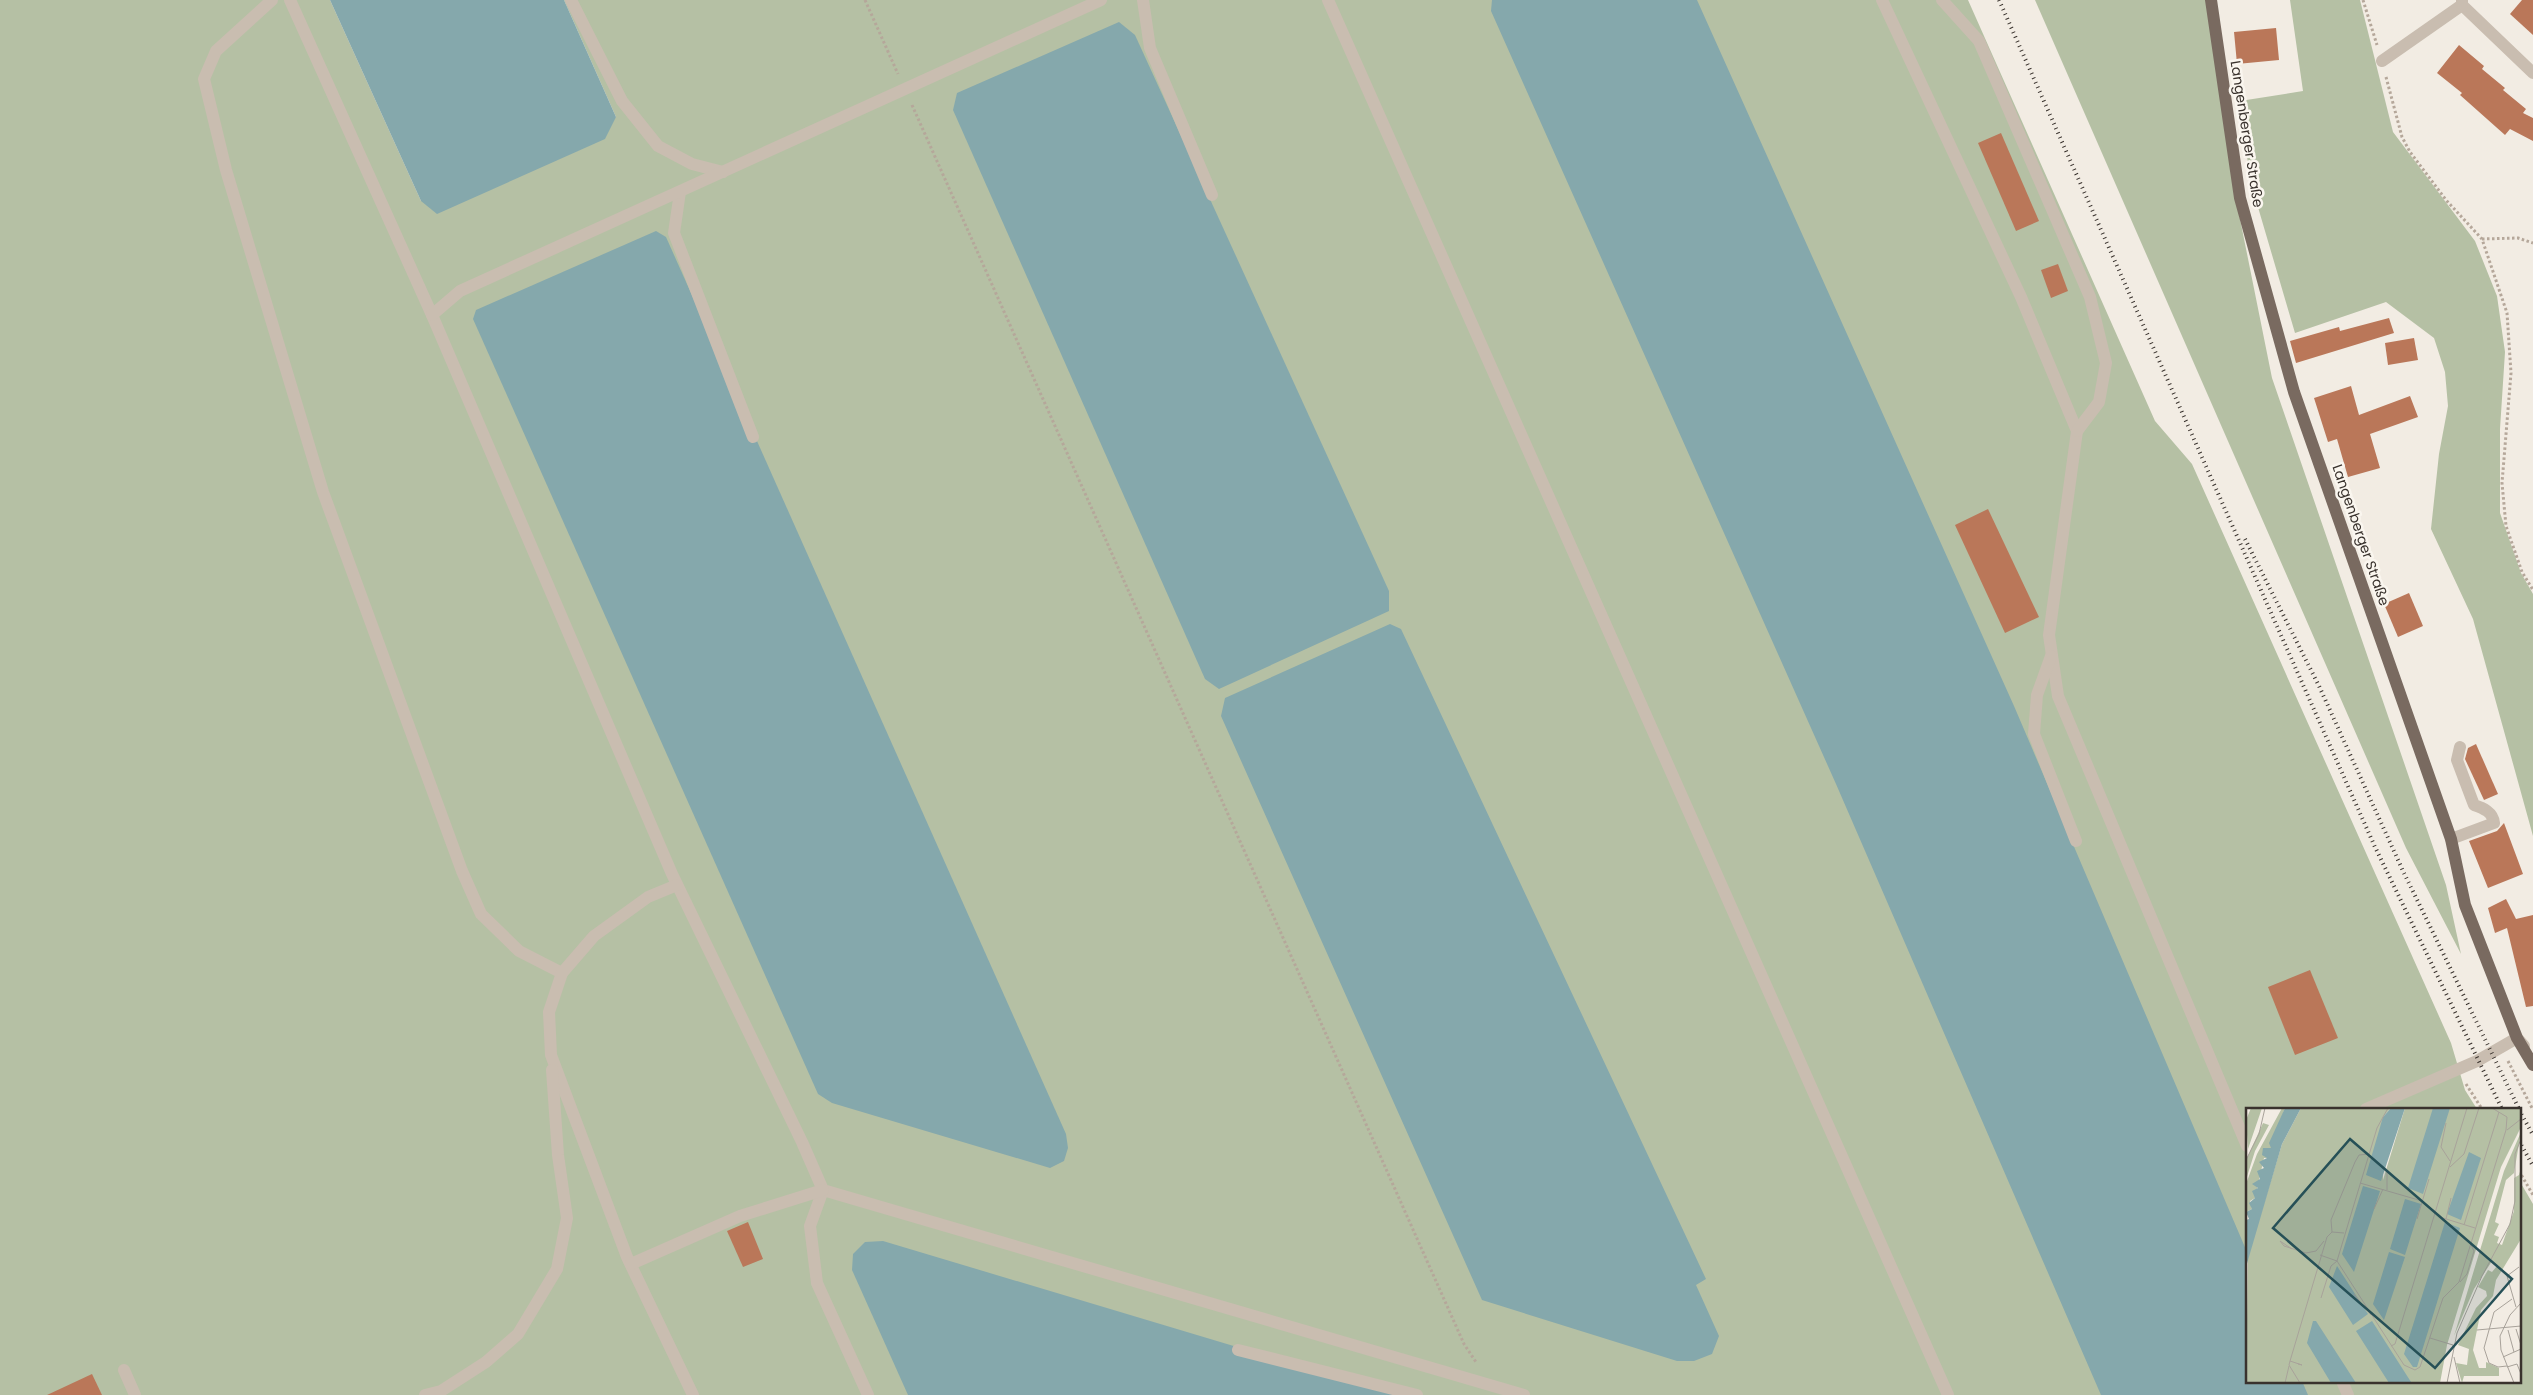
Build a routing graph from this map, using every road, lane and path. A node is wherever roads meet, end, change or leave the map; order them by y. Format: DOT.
graph roads {
  1 [pos="272,0"];
  2 [pos="290,0"];
  3 [pos="571,0"];
  4 [pos="865,0"];
  5 [pos="1101,0"];
  6 [pos="1143,0"];
  7 [pos="1328,0"];
  8 [pos="1883,0"];
  9 [pos="1942,0"];
  10 [pos="2211,0"];
  11 [pos="2364,0"];
  12 [pos="2462,2"];
  13 [pos="2382,61"];
  14 [pos="2533,73"];
  15 [pos="905,90"];
  16 [pos="723,172"];
  17 [pos="680,192"];
  18 [pos="1212,195"];
  19 [pos="2482,239"];
  20 [pos="2533,243"];
  21 [pos="432,315"];
  22 [pos="2077,431"];
  23 [pos="752,437"];
  24 [pos="2533,590"];
  25 [pos="2052,654"];
  26 [pos="2460,748"];
  27 [pos="2451,839"];
  28 [pos="2076,841"];
  29 [pos="677,885"];
  30 [pos="562,973"];
  31 [pos="2516,1038"];
  32 [pos="2502,1047"];
  33 [pos="551,1055"];
  34 [pos="2533,1055"];
  35 [pos="2533,1065"];
  36 [pos="2460,1069"];
  37 [pos="2368,1108"];
  38 [pos="2481,1108"];
  39 [pos="2533,1110"];
  40 [pos="2246,1144"];
  41 [pos="2520,1173"];
  42 [pos="823,1190"];
  43 [pos="2533,1195"];
  44 [pos="631,1264"];
  45 [pos="1238,1350"];
  46 [pos="124,1370"];
  47 [pos="2342,1382"];
  48 [pos="1492,1386"];
  49 [pos="135,1395"];
  50 [pos="425,1395"];
  51 [pos="693,1395"];
  52 [pos="868,1395"];
  53 [pos="1417,1395"];
  54 [pos="1524,1395"];
  55 [pos="1948,1395"];
  56 [pos="2348,1395"];
  1 -- 30 [label="street"];
  2 -- 21 [label="street"];
  3 -- 16 [label="street"];
  4 -- 15 [label="path"];
  5 -- 15 [label="street"];
  6 -- 18 [label="street"];
  7 -- 55 [label="street"];
  8 -- 22 [label="street"];
  9 -- 22 [label="street"];
  10 -- 27 [label="main road, Langenberger Straße"];
  11 -- 13 [label="path"];
  12 -- 13 [label="street"];
  12 -- 14 [label="street"];
  13 -- 19 [label="path"];
  15 -- 16 [label="street"];
  15 -- 48 [label="path"];
  16 -- 17 [label="street"];
  17 -- 21 [label="street"];
  17 -- 23 [label="street"];
  19 -- 20 [label="path"];
  19 -- 24 [label="path"];
  21 -- 29 [label="street"];
  22 -- 25 [label="street"];
  25 -- 28 [label="street"];
  25 -- 40 [label="street"];
  26 -- 27 [label="street"];
  27 -- 31 [label="main road, Langenberger Straße"];
  29 -- 30 [label="street"];
  29 -- 42 [label="street"];
  30 -- 33 [label="street"];
  31 -- 32 [label="street"];
  31 -- 34 [label="street"];
  31 -- 35 [label="main road, Langenberger Straße"];
  32 -- 36 [label="street"];
  32 -- 39 [label="path"];
  33 -- 44 [label="street"];
  33 -- 50 [label="street"];
  36 -- 37 [label="street"];
  36 -- 38 [label="path"];
  41 -- 43 [label="path"];
  42 -- 44 [label="street"];
  42 -- 48 [label="street"];
  42 -- 52 [label="street"];
  44 -- 51 [label="street"];
  45 -- 53 [label="street"];
  46 -- 49 [label="street"];
  47 -- 56 [label="street"];
  48 -- 54 [label="street"];
}
